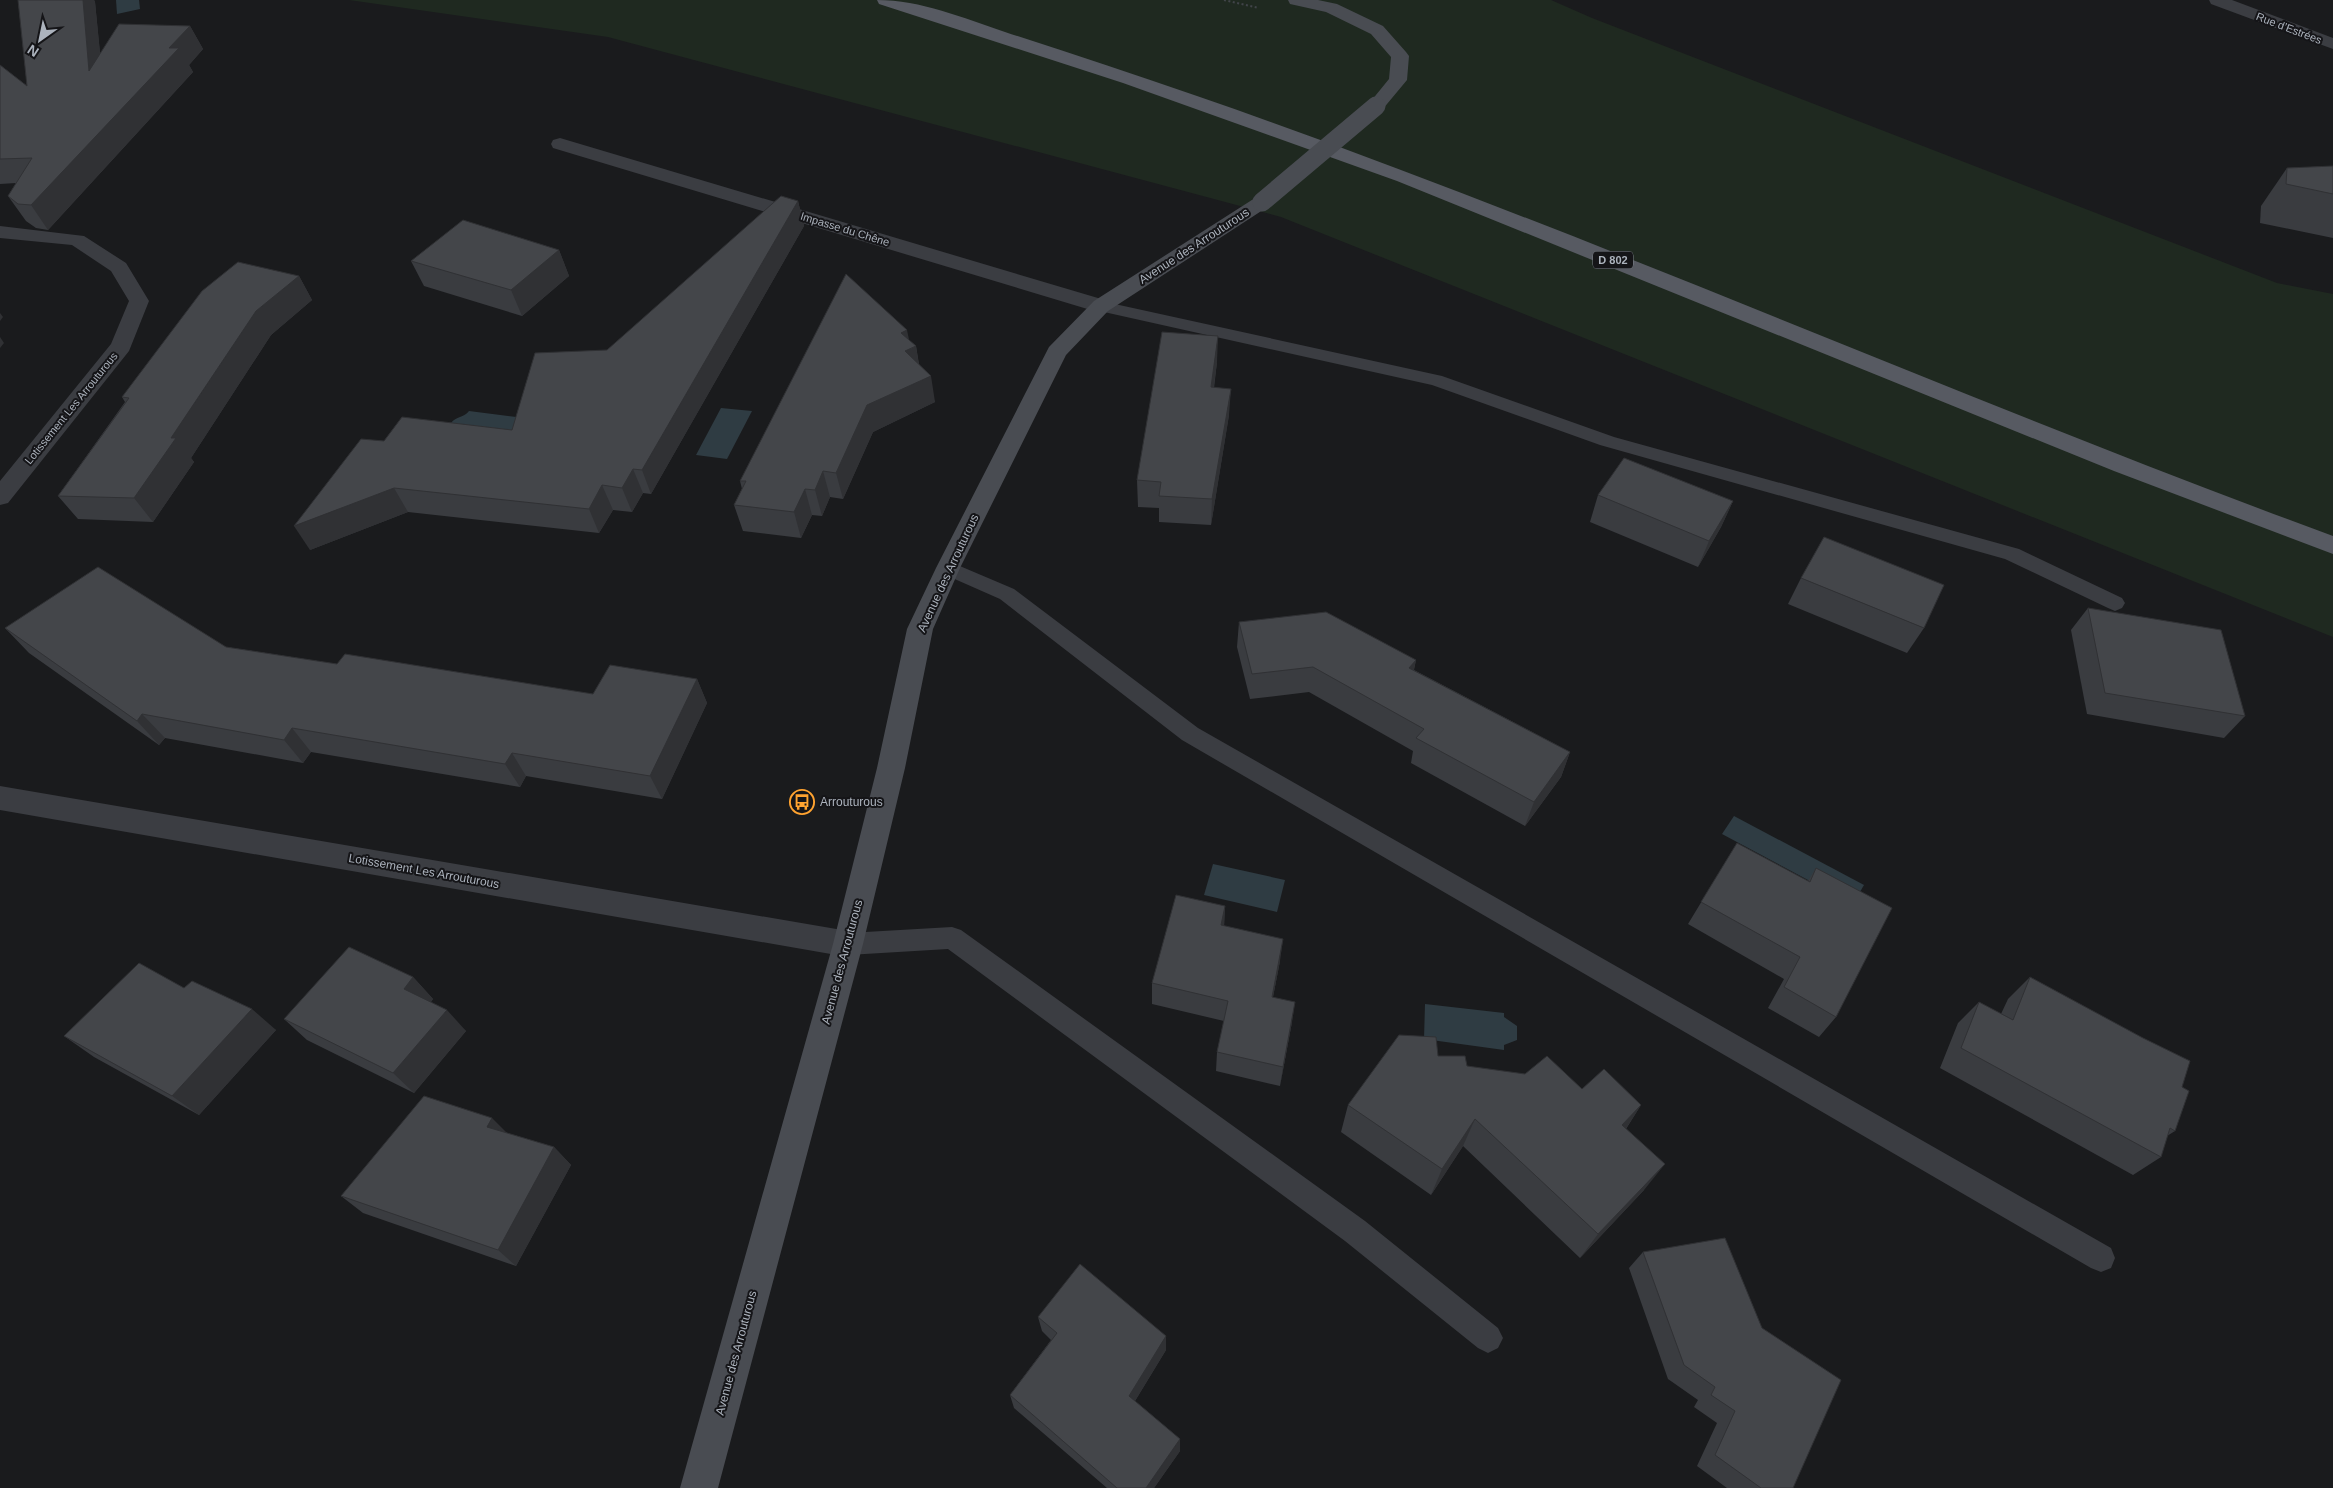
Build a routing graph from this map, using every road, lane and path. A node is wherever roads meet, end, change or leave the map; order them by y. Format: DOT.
graph roads {
  1 [pos="885,0"];
  2 [pos="1296,0"];
  3 [pos="2217,0"];
  4 [pos="2333,44"];
  5 [pos="560,144"];
  6 [pos="0,232"];
  7 [pos="1101,306"];
  8 [pos="0,497"];
  9 [pos="2333,545"];
  10 [pos="948,568"];
  11 [pos="2114,603"];
  12 [pos="0,798"];
  13 [pos="848,944"];
  14 [pos="2101,1258"];
  15 [pos="1488,1338"];
  16 [pos="700,1488"];
  1 -- 9 [label="main road, D 802"];
  2 -- 7 [label="street, Avenue des Arrouturous, bridge"];
  3 -- 4 [label="street, Rue d’Estrées"];
  5 -- 7 [label="street, Impasse du Chêne"];
  6 -- 8 [label="street, Lotissement Les Arrouturous"];
  7 -- 10 [label="street, Avenue des Arrouturous"];
  7 -- 11 [label="lane"];
  10 -- 13 [label="street, Avenue des Arrouturous"];
  10 -- 14 [label="lane"];
  12 -- 13 [label="street, Lotissement Les Arrouturous"];
  13 -- 15 [label="lane"];
  13 -- 16 [label="street, Avenue des Arrouturous"];
}
